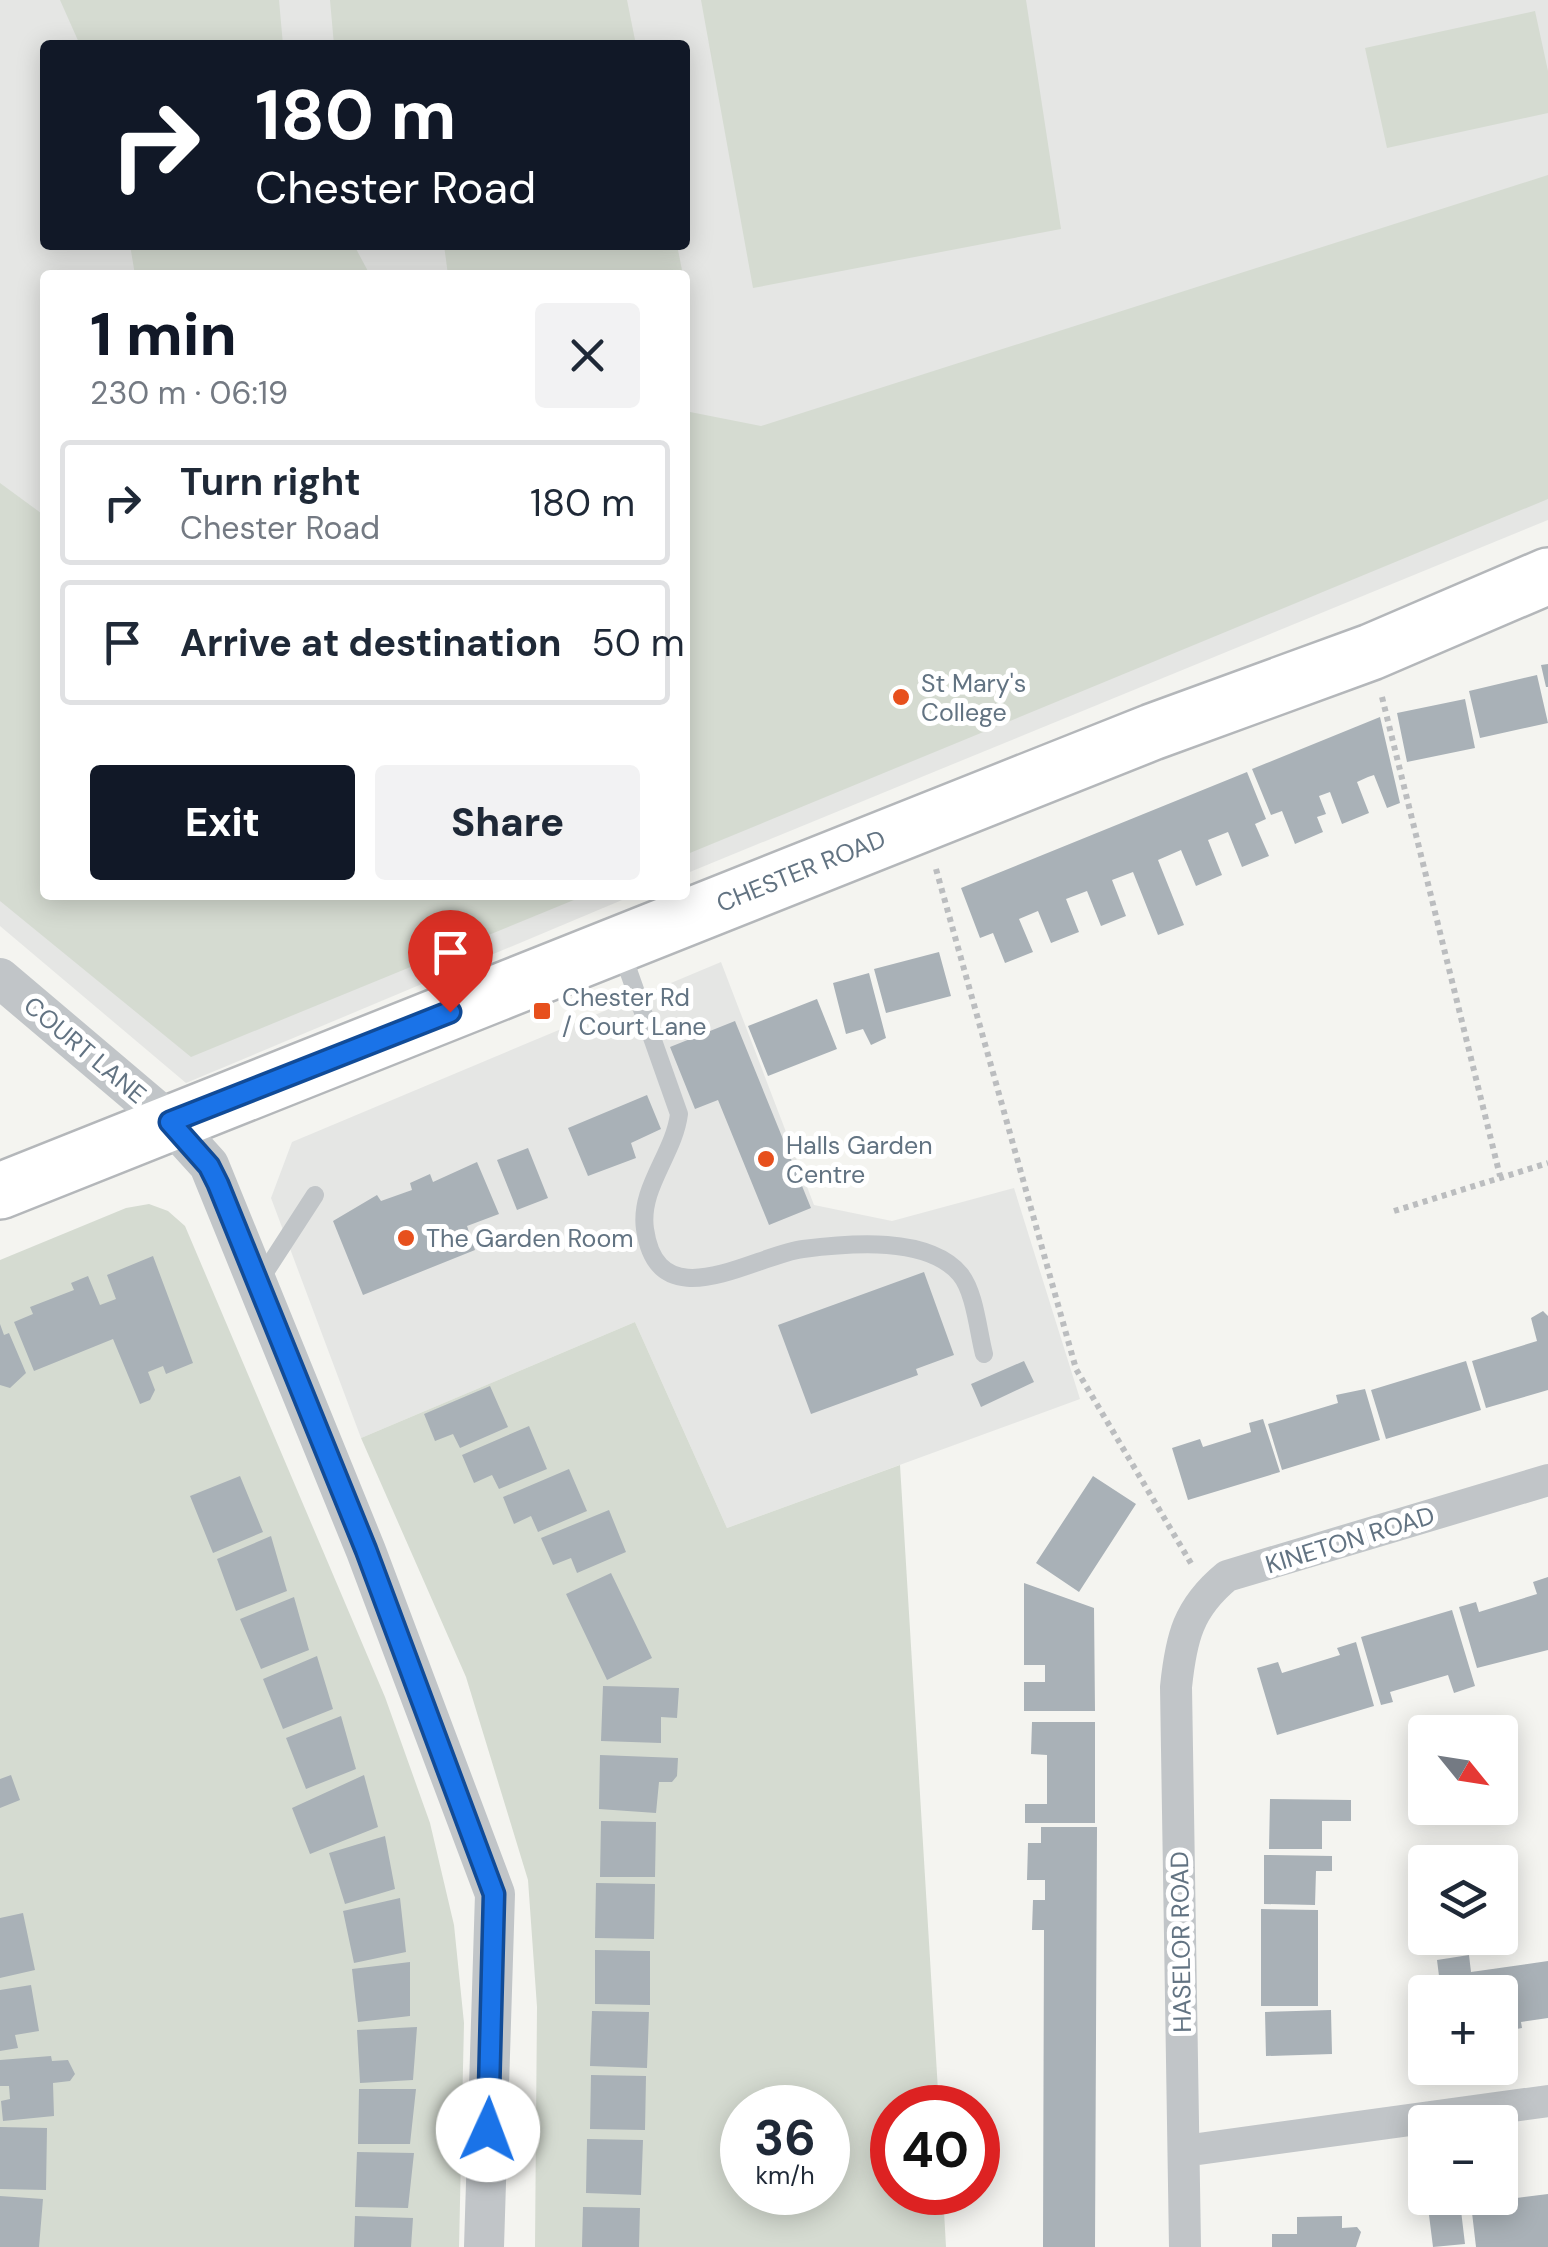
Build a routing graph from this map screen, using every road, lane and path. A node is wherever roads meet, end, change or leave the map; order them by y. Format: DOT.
graph roads {
  1 [pos="1548,576"];
  2 [pos="1371,652"];
  3 [pos="922,822"];
  4 [pos="619,945"];
  5 [pos="0,978"];
  6 [pos="170,1122"];
  7 [pos="1548,1163"];
  8 [pos="1500,1176"];
  9 [pos="0,1191"];
  10 [pos="315,1195"];
  11 [pos="1394,1211"];
  12 [pos="258,1284"];
  13 [pos="984,1354"];
  14 [pos="1548,1480"];
  15 [pos="1208,1592"];
  16 [pos="1548,2100"];
  17 [pos="1184,2151"];
  18 [pos="484,2247"];
  19 [pos="1185,2247"];
  1 -- 2 [label="highway, CHESTER ROAD"];
  2 -- 3 [label="highway, CHESTER ROAD"];
  2 -- 8 [label="path"];
  3 -- 4 [label="highway, CHESTER ROAD"];
  3 -- 15 [label="path"];
  4 -- 6 [label="highway, CHESTER ROAD"];
  4 -- 13 [label="lane"];
  5 -- 6 [label="street, COURT LANE"];
  6 -- 9 [label="highway, CHESTER ROAD"];
  6 -- 12 [label="street, COURT LANE"];
  7 -- 8 [label="path"];
  8 -- 11 [label="path"];
  10 -- 12 [label="lane"];
  12 -- 18 [label="street, COURT LANE"];
  14 -- 15 [label="street, KINETON ROAD"];
  15 -- 17 [label="street, HASELOR ROAD"];
  16 -- 17 [label="street"];
  17 -- 19 [label="street, HASELOR ROAD"];
}
